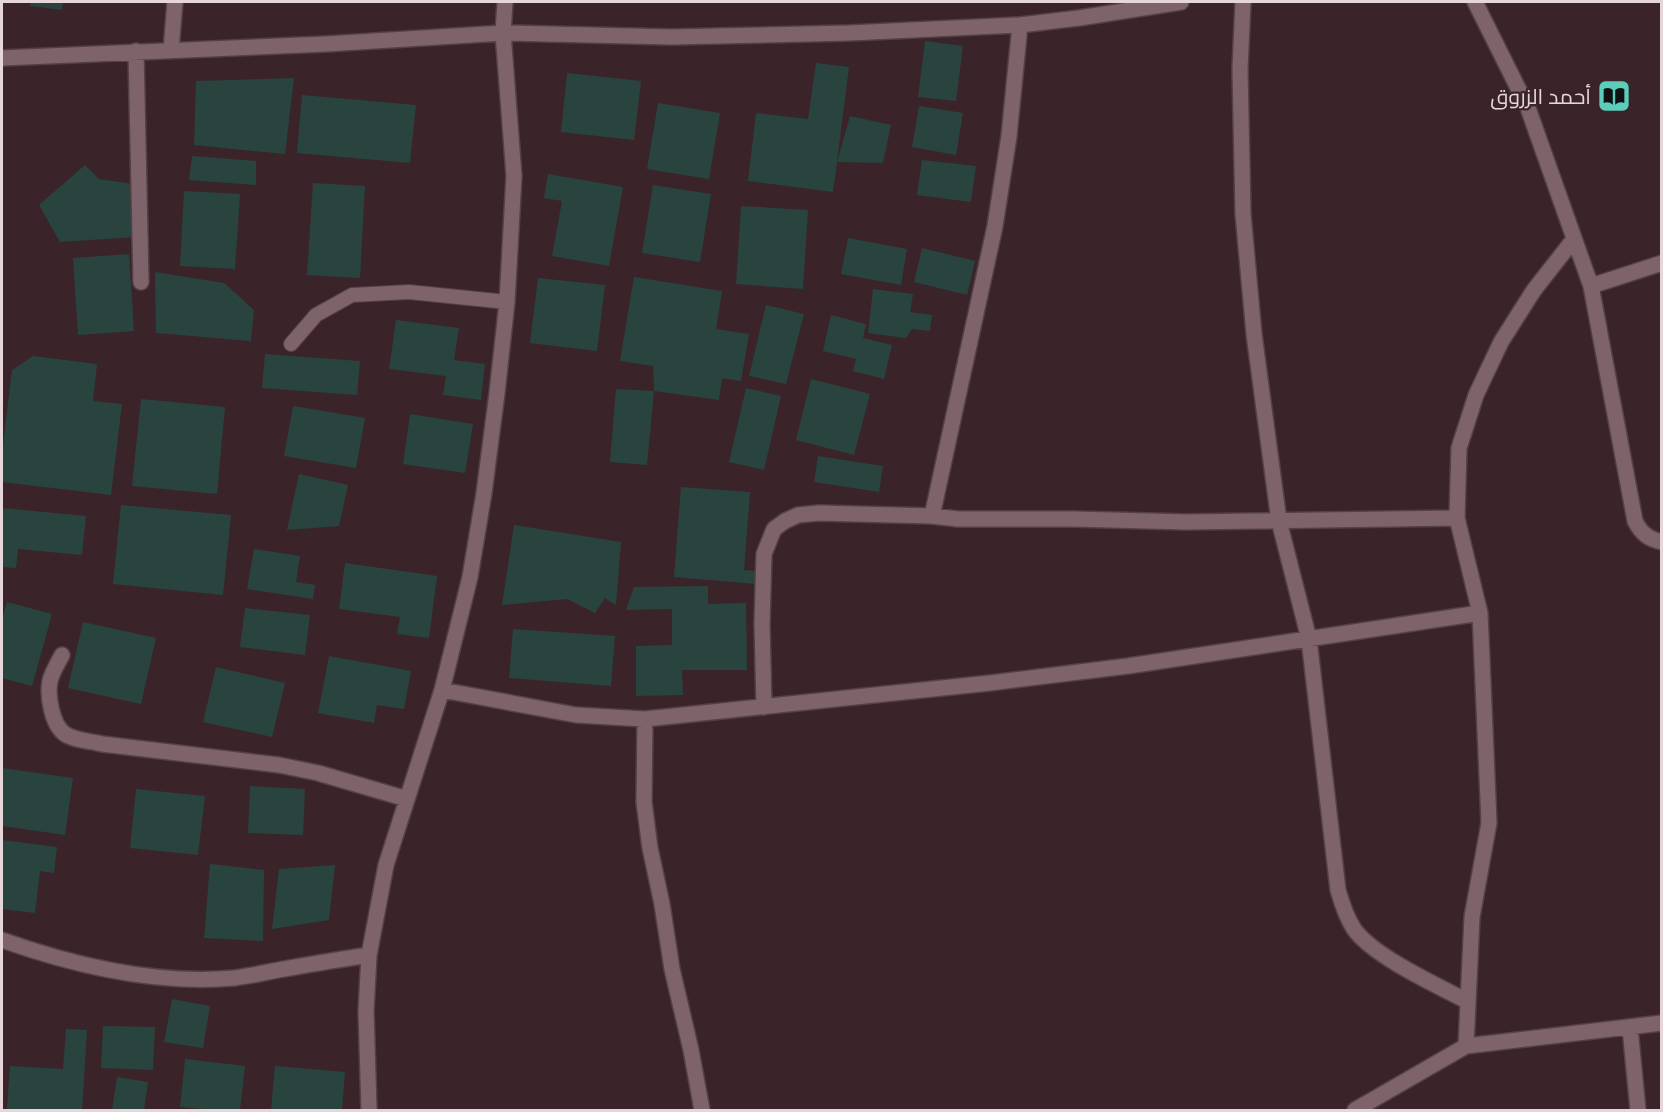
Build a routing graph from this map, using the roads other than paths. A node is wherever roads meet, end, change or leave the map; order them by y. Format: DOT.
graph roads {
  1 [pos="175,2"];
  2 [pos="505,2"];
  3 [pos="1181,2"];
  4 [pos="1243,2"];
  5 [pos="1475,2"];
  6 [pos="1020,25"];
  7 [pos="503,33"];
  8 [pos="171,50"];
  9 [pos="136,51"];
  10 [pos="2,60"];
  11 [pos="1574,239"];
  12 [pos="1662,263"];
  13 [pos="141,282"];
  14 [pos="1591,286"];
  15 [pos="507,302"];
  16 [pos="291,344"];
  17 [pos="932,516"];
  18 [pos="1457,518"];
  19 [pos="1279,521"];
  20 [pos="1662,542"];
  21 [pos="1480,613"];
  22 [pos="1309,639"];
  23 [pos="62,655"];
  24 [pos="442,690"];
  25 [pos="764,707"];
  26 [pos="645,719"];
  27 [pos="407,799"];
  28 [pos="2,940"];
  29 [pos="369,955"];
  30 [pos="1467,1001"];
  31 [pos="1662,1023"];
  32 [pos="1630,1028"];
  33 [pos="1466,1046"];
  34 [pos="369,1110"];
  35 [pos="702,1110"];
  36 [pos="1355,1110"];
  37 [pos="1638,1110"];
  1 -- 8 [label="street"];
  2 -- 7 [label="street"];
  3 -- 6 [label="street"];
  4 -- 19 [label="street"];
  5 -- 11 [label="street"];
  6 -- 7 [label="street"];
  6 -- 17 [label="street"];
  7 -- 8 [label="street"];
  7 -- 15 [label="street"];
  8 -- 9 [label="street"];
  9 -- 10 [label="street"];
  9 -- 13 [label="street"];
  11 -- 14 [label="street"];
  11 -- 18 [label="street"];
  12 -- 14 [label="street"];
  14 -- 20 [label="street"];
  15 -- 16 [label="lane"];
  15 -- 24 [label="street"];
  17 -- 19 [label="street"];
  17 -- 25 [label="street"];
  18 -- 19 [label="street"];
  18 -- 21 [label="street"];
  19 -- 22 [label="street"];
  21 -- 22 [label="street"];
  21 -- 30 [label="street"];
  22 -- 25 [label="street"];
  22 -- 30 [label="street"];
  23 -- 27 [label="street"];
  24 -- 26 [label="street"];
  24 -- 27 [label="street"];
  25 -- 26 [label="street"];
  26 -- 35 [label="street"];
  27 -- 29 [label="street"];
  28 -- 29 [label="street"];
  29 -- 34 [label="street"];
  30 -- 33 [label="street"];
  31 -- 32 [label="street"];
  32 -- 33 [label="street"];
  32 -- 37 [label="street"];
  33 -- 36 [label="street"];
}
